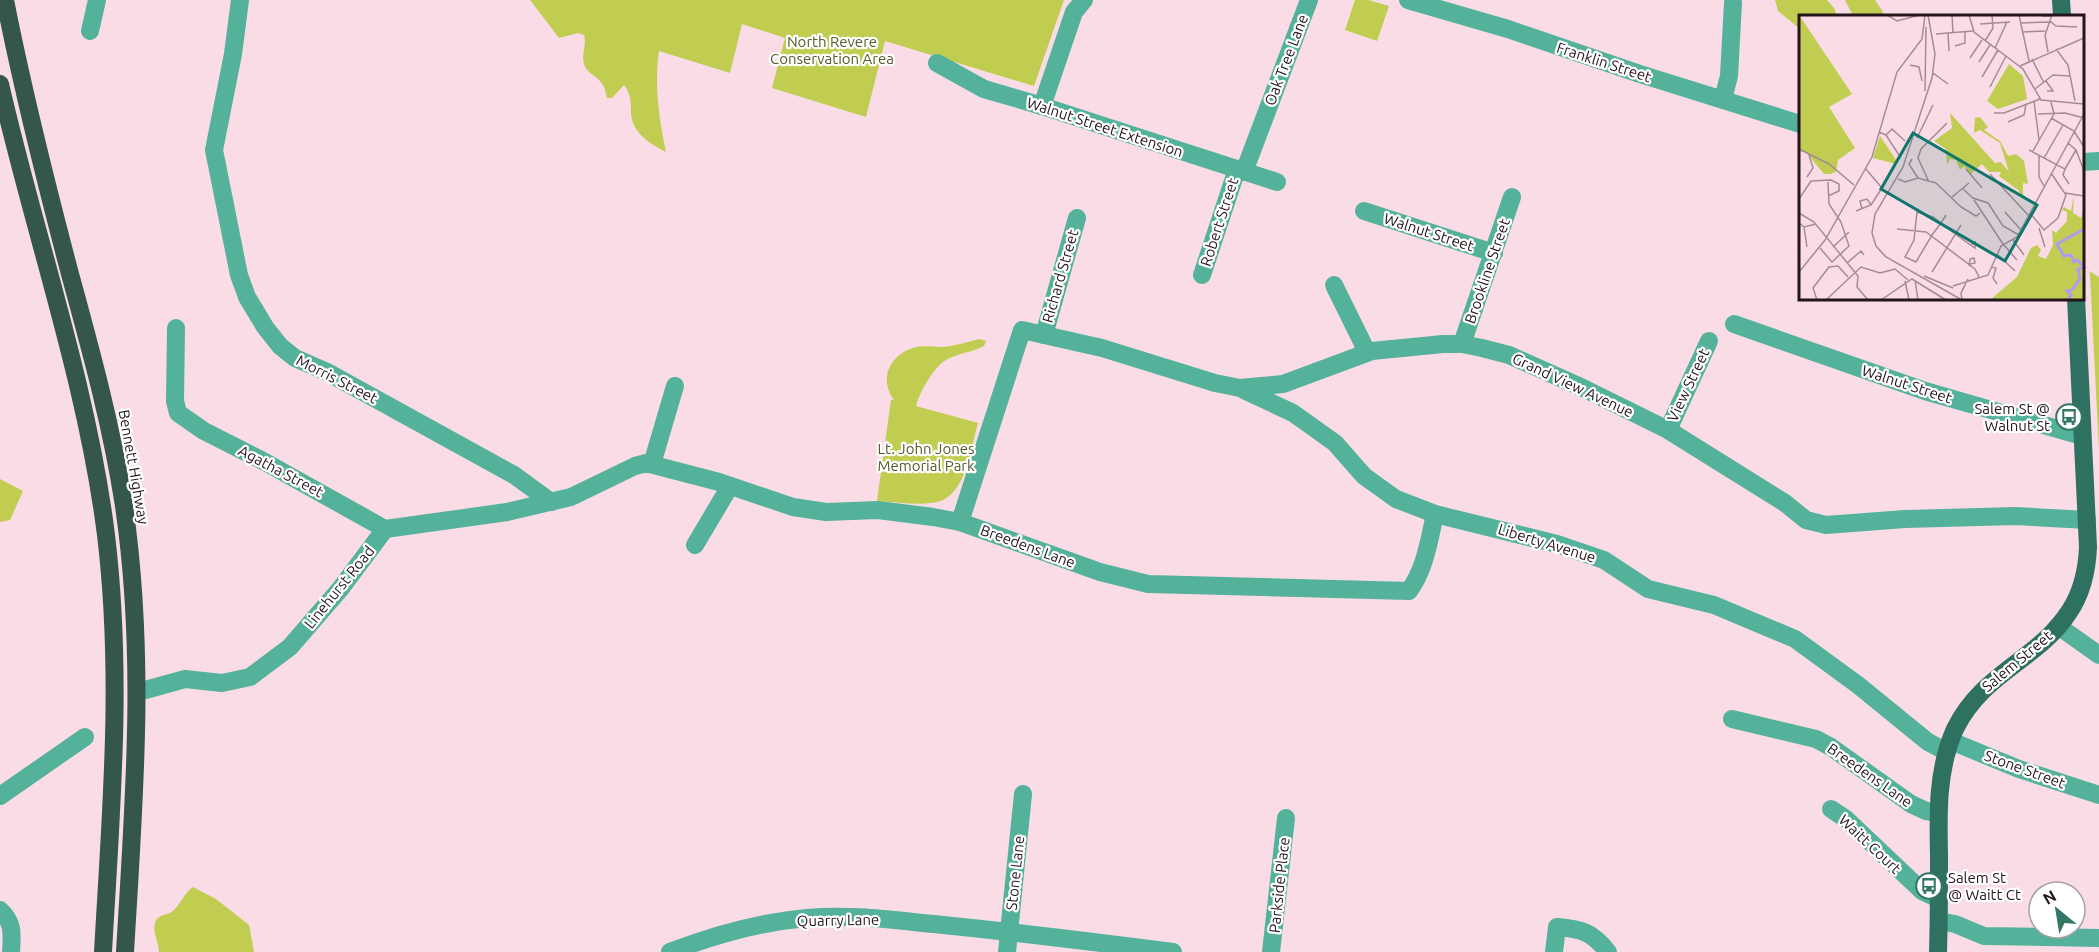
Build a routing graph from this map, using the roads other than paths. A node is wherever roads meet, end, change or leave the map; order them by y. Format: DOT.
graph roads {
  1 [pos="5,0"];
  2 [pos="97,0"];
  3 [pos="240,0"];
  4 [pos="1084,0"];
  5 [pos="1309,0"];
  6 [pos="1408,0"];
  7 [pos="2061,0"];
  8 [pos="1732,3"];
  9 [pos="2062,15"];
  10 [pos="90,31"];
  11 [pos="937,63"];
  12 [pos="0,84"];
  13 [pos="1723,99"];
  14 [pos="1042,106"];
  15 [pos="1799,123"];
  16 [pos="1252,150"];
  17 [pos="2099,161"];
  18 [pos="2084,162"];
  19 [pos="1240,171"];
  20 [pos="1277,182"];
  21 [pos="1512,197"];
  22 [pos="1364,211"];
  23 [pos="1077,218"];
  24 [pos="1494,253"];
  25 [pos="1202,275"];
  26 [pos="1334,285"];
  27 [pos="2076,300"];
  28 [pos="1734,324"];
  29 [pos="176,328"];
  30 [pos="1044,335"];
  31 [pos="1709,341"];
  32 [pos="1462,345"];
  33 [pos="1366,352"];
  34 [pos="675,386"];
  35 [pos="1240,388"];
  36 [pos="1668,430"];
  37 [pos="2082,436"];
  38 [pos="652,464"];
  39 [pos="730,486"];
  40 [pos="2092,494"];
  41 [pos="551,502"];
  42 [pos="1436,514"];
  43 [pos="2087,520"];
  44 [pos="960,522"];
  45 [pos="385,529"];
  46 [pos="695,545"];
  47 [pos="2058,626"];
  48 [pos="2099,655"];
  49 [pos="138,692"];
  50 [pos="1732,719"];
  51 [pos="85,737"];
  52 [pos="1949,747"];
  53 [pos="1023,794"];
  54 [pos="2099,795"];
  55 [pos="0,796"];
  56 [pos="1831,809"];
  57 [pos="1938,813"];
  58 [pos="1286,818"];
  59 [pos="1939,899"];
  60 [pos="0,910"];
  61 [pos="1939,921"];
  62 [pos="1009,931"];
  63 [pos="2099,938"];
  64 [pos="11,952"];
  65 [pos="103,952"];
  66 [pos="124,952"];
  67 [pos="670,952"];
  68 [pos="1007,952"];
  69 [pos="1173,952"];
  70 [pos="1271,952"];
  71 [pos="1554,952"];
  72 [pos="1608,952"];
  73 [pos="1938,952"];
  1 -- 49 [label="highway, Bennett Highway"];
  2 -- 10 [label="street"];
  3 -- 41 [label="street, Morris Street"];
  4 -- 14 [label="street"];
  5 -- 16 [label="street, Oak Tree Lane"];
  6 -- 13 [label="street, Franklin Street"];
  7 -- 9 [label="main road"];
  8 -- 13 [label="street"];
  11 -- 14 [label="street, Walnut Street Extension"];
  12 -- 65 [label="highway"];
  13 -- 15 [label="street, Franklin Street"];
  14 -- 19 [label="street, Walnut Street Extension"];
  16 -- 19 [label="street, Robert Street"];
  17 -- 18 [label="street"];
  19 -- 20 [label="street, Walnut Street Extension"];
  19 -- 25 [label="street, Robert Street"];
  21 -- 24 [label="street, Brookline Street"];
  22 -- 24 [label="street, Walnut Street"];
  23 -- 30 [label="street, Richard Street"];
  24 -- 32 [label="street, Brookline Street"];
  26 -- 33 [label="street"];
  27 -- 37 [label="main road, Salem Street"];
  28 -- 37 [label="street, Walnut Street"];
  29 -- 45 [label="street, Agatha Street"];
  30 -- 35 [label="street, Grand View Avenue"];
  30 -- 44 [label="street, Grand View Avenue"];
  31 -- 36 [label="street, View Street"];
  32 -- 33 [label="street, Grand View Avenue"];
  32 -- 36 [label="street, Grand View Avenue"];
  33 -- 35 [label="street, Grand View Avenue"];
  34 -- 38 [label="street"];
  35 -- 42 [label="street, Liberty Avenue"];
  36 -- 43 [label="street, Grand View Avenue"];
  37 -- 40 [label="main road, Salem Street"];
  38 -- 39 [label="street, Breedens Lane"];
  38 -- 41 [label="street"];
  39 -- 44 [label="street, Breedens Lane"];
  39 -- 46 [label="street"];
  40 -- 43 [label="main road, Salem Street"];
  41 -- 45 [label="street"];
  42 -- 44 [label="street, Breedens Lane"];
  42 -- 52 [label="street, Liberty Avenue"];
  43 -- 47 [label="main road, Salem Street"];
  45 -- 49 [label="street, Linehurst Road"];
  47 -- 48 [label="street"];
  47 -- 52 [label="main road, Salem Street"];
  49 -- 66 [label="highway, Bennett Highway"];
  50 -- 57 [label="street, Breedens Lane"];
  51 -- 55 [label="street"];
  52 -- 54 [label="street, Stone Street"];
  52 -- 57 [label="main road, Salem Street"];
  53 -- 62 [label="street, Stone Lane"];
  56 -- 59 [label="street, Waitt Court"];
  57 -- 59 [label="main road, Salem Street"];
  58 -- 70 [label="street, Parkside Place"];
  59 -- 61 [label="main road, Salem Street"];
  60 -- 64 [label="street"];
  61 -- 63 [label="street"];
  61 -- 73 [label="main road, Salem Street"];
  62 -- 67 [label="street, Quarry Lane"];
  62 -- 68 [label="street, Stone Lane"];
  62 -- 69 [label="street, Quarry Lane"];
  71 -- 72 [label="street"];
}
